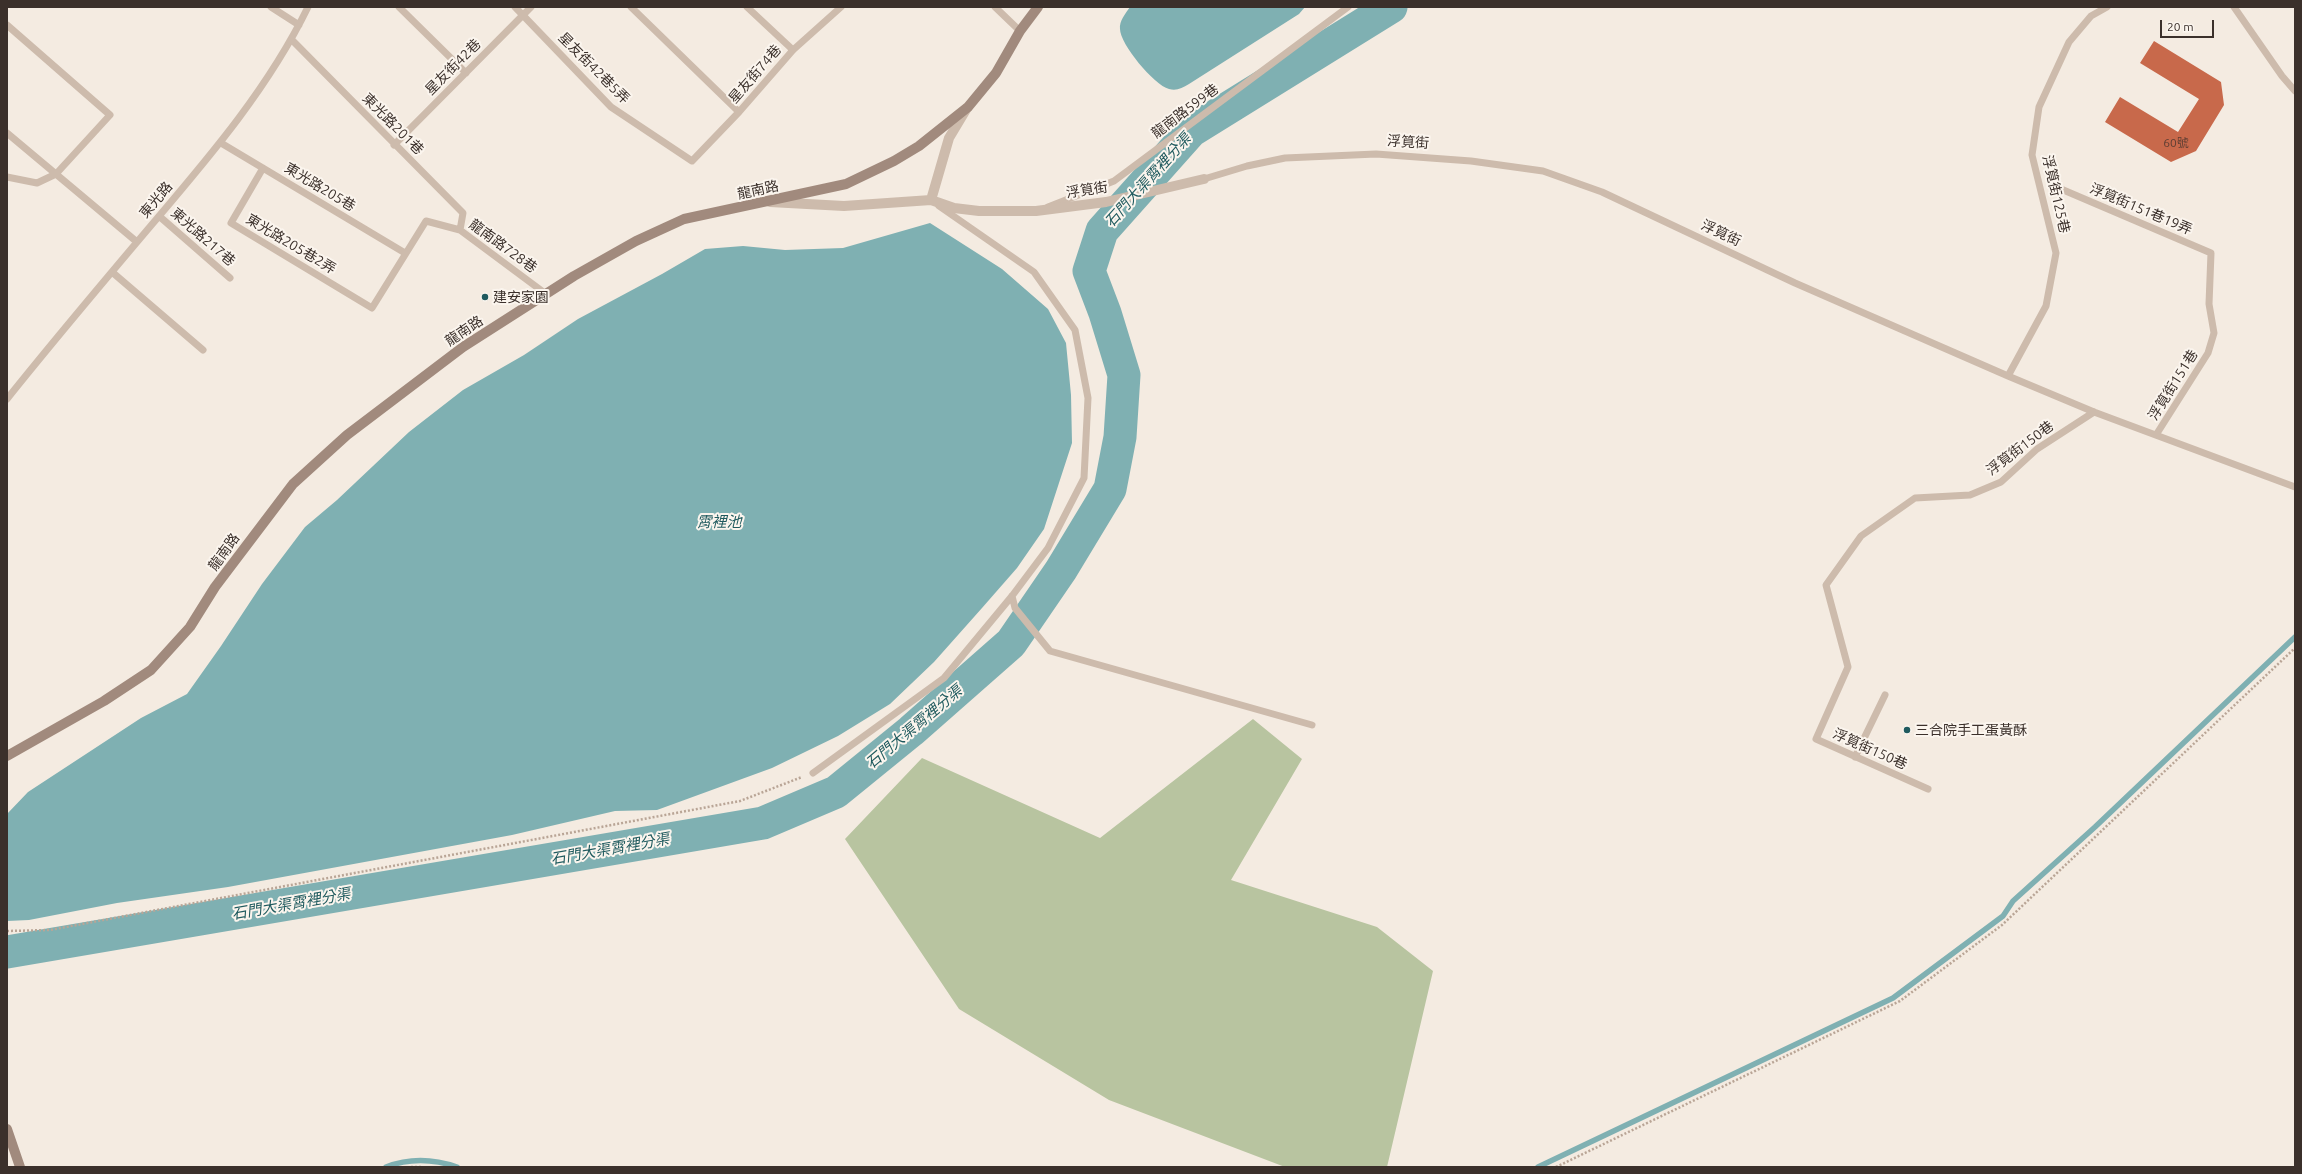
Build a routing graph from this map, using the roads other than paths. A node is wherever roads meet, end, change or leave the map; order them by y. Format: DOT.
graph roads {
  1 [pos="271,7"];
  2 [pos="308,7"];
  3 [pos="400,7"];
  4 [pos="515,7"];
  5 [pos="531,7"];
  6 [pos="631,7"];
  7 [pos="747,7"];
  8 [pos="841,7"];
  9 [pos="995,7"];
  10 [pos="1038,7"];
  11 [pos="1348,7"];
  12 [pos="2107,7"];
  13 [pos="2234,7"];
  14 [pos="1337,10"];
  15 [pos="524,16"];
  16 [pos="7,25"];
  17 [pos="299,25"];
  18 [pos="1020,31"];
  19 [pos="292,40"];
  20 [pos="793,50"];
  21 [pos="466,73"];
  22 [pos="2295,91"];
  23 [pos="968,107"];
  24 [pos="739,112"];
  25 [pos="7,133"];
  26 [pos="221,143"];
  27 [pos="394,145"];
  28 [pos="692,161"];
  29 [pos="263,168"];
  30 [pos="56,174"];
  31 [pos="7,177"];
  32 [pos="1204,179"];
  33 [pos="2061,189"];
  34 [pos="931,200"];
  35 [pos="770,202"];
  36 [pos="1036,211"];
  37 [pos="159,216"];
  38 [pos="460,230"];
  39 [pos="137,242"];
  40 [pos="405,253"];
  41 [pos="2210,253"];
  42 [pos="112,272"];
  43 [pos="230,278"];
  44 [pos="546,294"];
  45 [pos="372,308"];
  46 [pos="203,350"];
  47 [pos="2008,376"];
  48 [pos="7,399"];
  49 [pos="2094,412"];
  50 [pos="2156,435"];
  51 [pos="2295,487"];
  52 [pos="1012,596"];
  53 [pos="1885,695"];
  54 [pos="1312,725"];
  55 [pos="7,756"];
  56 [pos="1855,757"];
  57 [pos="813,773"];
  58 [pos="1928,789"];
  59 [pos="7,1129"];
  60 [pos="20,1167"];
  1 -- 17 [label="lane"];
  2 -- 17 [label="lane, 東光路"];
  3 -- 21 [label="lane"];
  4 -- 15 [label="lane, 星友街42巷5弄"];
  5 -- 15 [label="lane, 星友街42巷"];
  6 -- 24 [label="lane"];
  7 -- 20 [label="lane"];
  8 -- 20 [label="lane, 星友街74巷"];
  9 -- 18 [label="lane"];
  10 -- 18 [label="main road, 龍南路"];
  11 -- 14 [label="lane, 龍南路599巷"];
  12 -- 47 [label="lane, 浮筧街125巷"];
  13 -- 22 [label="lane"];
  14 -- 36 [label="lane, 龍南路599巷"];
  15 -- 21 [label="lane, 星友街42巷"];
  15 -- 28 [label="lane, 星友街42巷5弄"];
  16 -- 30 [label="lane"];
  17 -- 19 [label="lane, 東光路"];
  18 -- 23 [label="main road, 龍南路"];
  19 -- 26 [label="lane, 東光路"];
  19 -- 27 [label="lane, 東光路201巷"];
  20 -- 24 [label="lane, 星友街74巷"];
  21 -- 27 [label="lane, 星友街42巷"];
  23 -- 34 [label="street"];
  23 -- 35 [label="main road, 龍南路"];
  24 -- 28 [label="lane, 星友街74巷"];
  25 -- 30 [label="lane"];
  26 -- 29 [label="lane, 東光路205巷"];
  26 -- 37 [label="lane, 東光路"];
  27 -- 38 [label="lane, 東光路201巷"];
  29 -- 40 [label="lane, 東光路205巷"];
  29 -- 45 [label="lane, 東光路205巷2弄"];
  30 -- 31 [label="lane"];
  30 -- 39 [label="lane"];
  32 -- 36 [label="street, 浮筧街"];
  32 -- 47 [label="lane, 浮筧街"];
  33 -- 41 [label="lane, 浮筧街151巷19弄"];
  34 -- 35 [label="street, 浮筧街"];
  34 -- 36 [label="street, 浮筧街"];
  34 -- 52 [label="lane"];
  35 -- 44 [label="main road, 龍南路"];
  37 -- 39 [label="lane, 東光路"];
  37 -- 43 [label="lane, 東光路217巷"];
  38 -- 40 [label="lane, 龍南路728巷"];
  38 -- 44 [label="lane, 龍南路728巷"];
  39 -- 42 [label="lane, 東光路"];
  40 -- 45 [label="lane, 龍南路728巷"];
  41 -- 50 [label="lane, 浮筧街151巷"];
  42 -- 46 [label="lane"];
  42 -- 48 [label="lane, 東光路"];
  44 -- 55 [label="main road, 龍南路"];
  47 -- 49 [label="lane, 浮筧街"];
  49 -- 50 [label="lane, 浮筧街"];
  49 -- 56 [label="lane, 浮筧街150巷"];
  50 -- 51 [label="lane, 浮筧街"];
  52 -- 54 [label="lane"];
  52 -- 57 [label="lane"];
  53 -- 56 [label="lane"];
  56 -- 58 [label="lane, 浮筧街150巷"];
  59 -- 60 [label="main road"];
}
